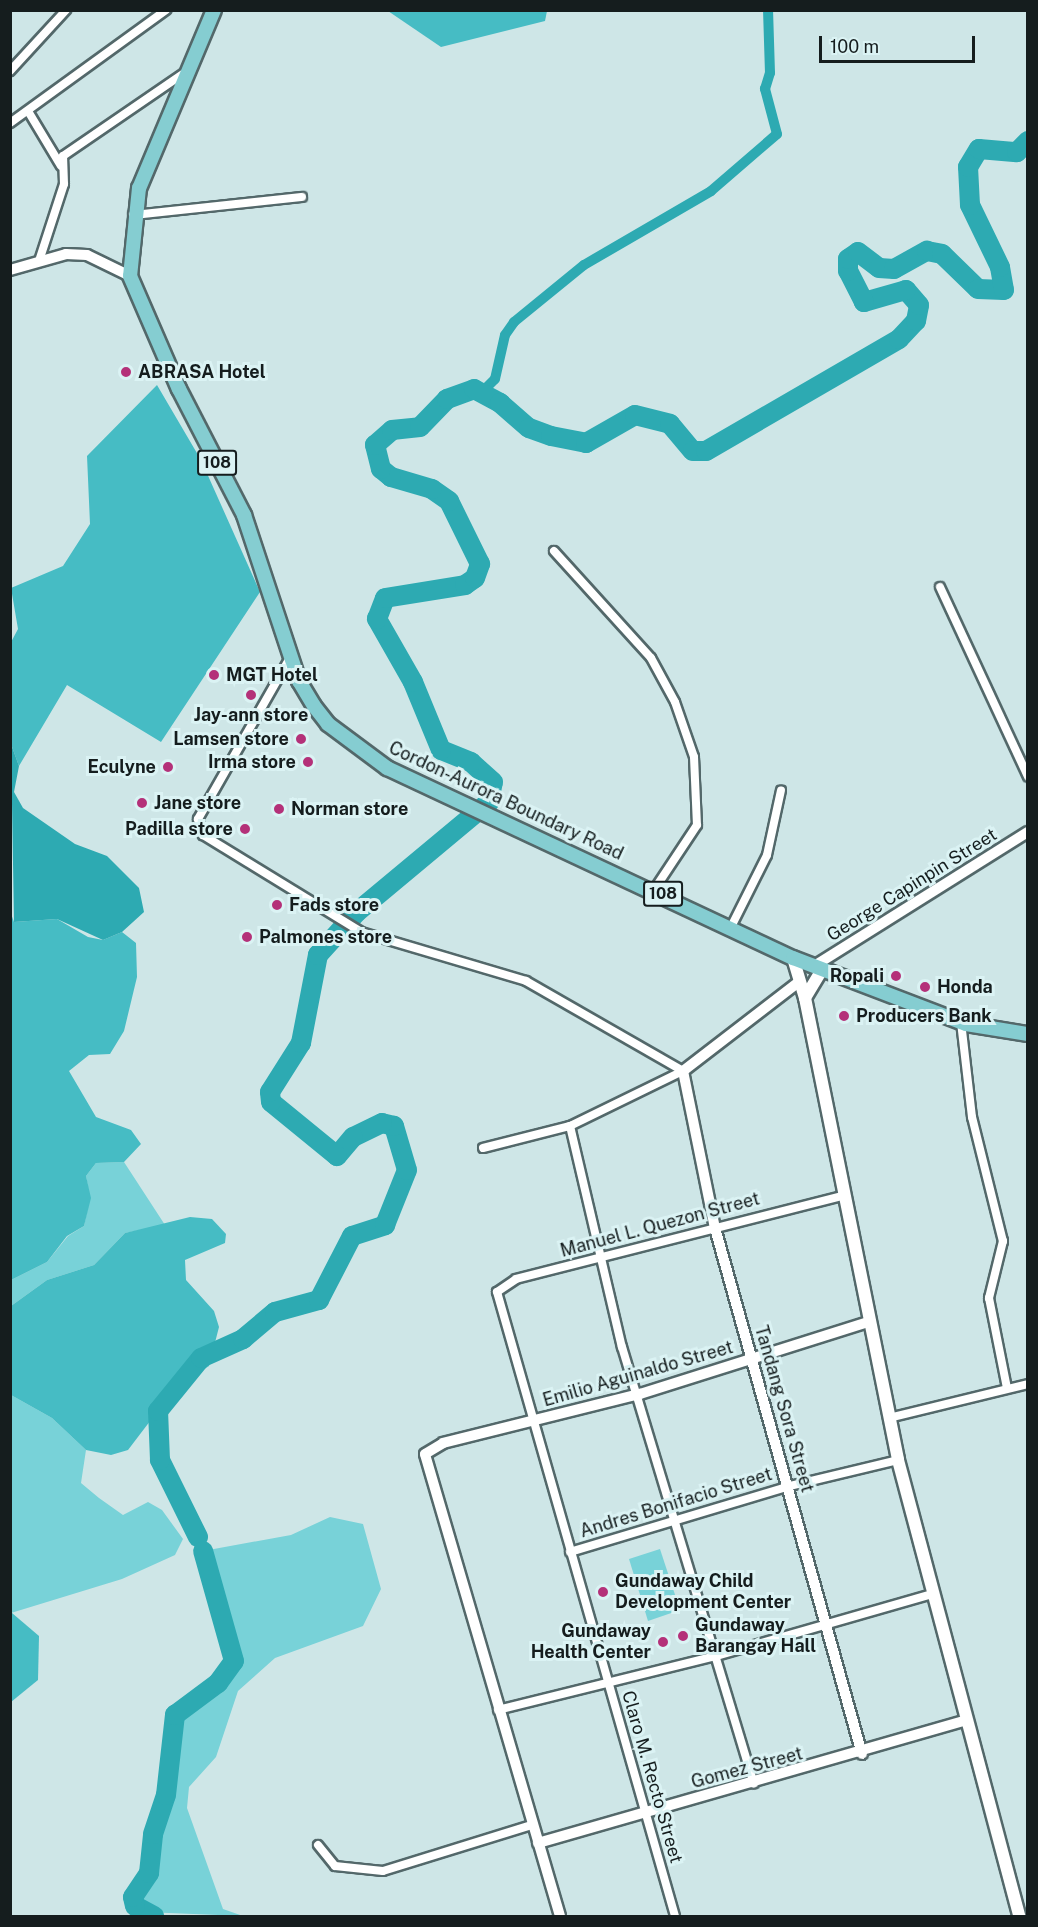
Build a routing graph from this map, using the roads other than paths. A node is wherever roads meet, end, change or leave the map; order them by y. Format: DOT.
graph roads {
  1 [pos="66,10"];
  2 [pos="166,10"];
  3 [pos="214,10"];
  4 [pos="193,68"];
  5 [pos="10,71"];
  6 [pos="28,111"];
  7 [pos="10,123"];
  8 [pos="62,166"];
  9 [pos="303,197"];
  10 [pos="133,215"];
  11 [pos="39,261"];
  12 [pos="10,270"];
  13 [pos="130,276"];
  14 [pos="554,551"];
  15 [pos="940,587"];
  16 [pos="291,656"];
  17 [pos="1028,777"];
  18 [pos="781,790"];
  19 [pos="1028,832"];
  20 [pos="654,890"];
  21 [pos="731,927"];
  22 [pos="793,958"];
  23 [pos="818,968"];
  24 [pos="800,981"];
  25 [pos="805,998"];
  26 [pos="961,1022"];
  27 [pos="1028,1034"];
  28 [pos="683,1071"];
  29 [pos="570,1126"];
  30 [pos="483,1148"];
  31 [pos="845,1195"];
  32 [pos="715,1228"];
  33 [pos="600,1260"];
  34 [pos="497,1301"];
  35 [pos="869,1322"];
  36 [pos="752,1358"];
  37 [pos="1028,1384"];
  38 [pos="1007,1388"];
  39 [pos="640,1394"];
  40 [pos="889,1418"];
  41 [pos="532,1421"];
  42 [pos="898,1460"];
  43 [pos="790,1486"];
  44 [pos="679,1520"];
  45 [pos="570,1552"];
  46 [pos="932,1594"];
  47 [pos="825,1623"];
  48 [pos="716,1656"];
  49 [pos="608,1684"];
  50 [pos="498,1710"];
  51 [pos="964,1721"];
  52 [pos="862,1754"];
  53 [pos="754,1783"];
  54 [pos="646,1814"];
  55 [pos="532,1825"];
  56 [pos="538,1843"];
  57 [pos="318,1845"];
  58 [pos="560,1917"];
  59 [pos="675,1917"];
  60 [pos="1019,1917"];
  1 -- 5 [label="street"];
  2 -- 6 [label="street"];
  3 -- 4 [label="main road, Cordon-Aurora Boundary Road / 108"];
  4 -- 8 [label="street"];
  4 -- 10 [label="main road, Cordon-Aurora Boundary Road / 108"];
  6 -- 7 [label="street"];
  6 -- 8 [label="street"];
  8 -- 11 [label="street"];
  9 -- 10 [label="street"];
  10 -- 13 [label="main road, Cordon-Aurora Boundary Road / 108"];
  11 -- 12 [label="street"];
  11 -- 13 [label="street"];
  13 -- 16 [label="main road, Cordon-Aurora Boundary Road / 108"];
  14 -- 20 [label="street"];
  15 -- 17 [label="street"];
  16 -- 20 [label="main road, Cordon-Aurora Boundary Road / 108"];
  16 -- 28 [label="street"];
  18 -- 21 [label="street"];
  19 -- 23 [label="street, George Capinpin Street"];
  20 -- 21 [label="main road, Cordon-Aurora Boundary Road / 108"];
  21 -- 22 [label="main road, Cordon-Aurora Boundary Road / 108"];
  22 -- 23 [label="main road, Cordon-Aurora Boundary Road / 108"];
  22 -- 24 [label="main road"];
  23 -- 25 [label="main road"];
  23 -- 26 [label="main road, Cordon-Aurora Boundary Road / 108"];
  24 -- 25 [label="main road"];
  24 -- 28 [label="street"];
  25 -- 31 [label="main road"];
  26 -- 27 [label="main road, Cordon-Aurora Boundary Road / 108"];
  26 -- 38 [label="street"];
  28 -- 29 [label="street"];
  28 -- 32 [label="street, Tandang Sora Street"];
  29 -- 30 [label="street"];
  29 -- 33 [label="street"];
  31 -- 32 [label="street, Manuel L. Quezon Street"];
  31 -- 35 [label="main road"];
  32 -- 33 [label="street, Manuel L. Quezon Street"];
  32 -- 36 [label="street, Tandang Sora Street"];
  33 -- 34 [label="street, Manuel L. Quezon Street"];
  33 -- 39 [label="street"];
  34 -- 41 [label="street, Claro M. Recto Street"];
  35 -- 36 [label="street, Emilio Aguinaldo Street"];
  35 -- 40 [label="main road"];
  36 -- 39 [label="street, Emilio Aguinaldo Street"];
  36 -- 43 [label="street, Tandang Sora Street"];
  37 -- 38 [label="street"];
  38 -- 40 [label="street"];
  39 -- 41 [label="street, Emilio Aguinaldo Street"];
  39 -- 44 [label="street"];
  40 -- 42 [label="main road"];
  41 -- 45 [label="street, Claro M. Recto Street"];
  41 -- 50 [label="street, Emilio Aguinaldo Street"];
  42 -- 43 [label="street, Andres Bonifacio Street"];
  42 -- 46 [label="main road"];
  43 -- 44 [label="street, Andres Bonifacio Street"];
  43 -- 47 [label="street, Tandang Sora Street"];
  44 -- 45 [label="street, Andres Bonifacio Street"];
  44 -- 48 [label="street"];
  45 -- 49 [label="street, Claro M. Recto Street"];
  46 -- 47 [label="street"];
  46 -- 51 [label="main road"];
  47 -- 48 [label="street"];
  47 -- 52 [label="street, Tandang Sora Street"];
  48 -- 49 [label="street"];
  48 -- 53 [label="street"];
  49 -- 50 [label="street"];
  49 -- 54 [label="street, Claro M. Recto Street"];
  50 -- 55 [label="street"];
  51 -- 52 [label="street, Gomez Street"];
  51 -- 60 [label="main road"];
  52 -- 53 [label="street, Gomez Street"];
  53 -- 54 [label="street, Gomez Street"];
  54 -- 56 [label="street, Gomez Street"];
  54 -- 59 [label="street, Claro M. Recto Street"];
  55 -- 56 [label="street"];
  55 -- 57 [label="street"];
  56 -- 58 [label="street"];
}
